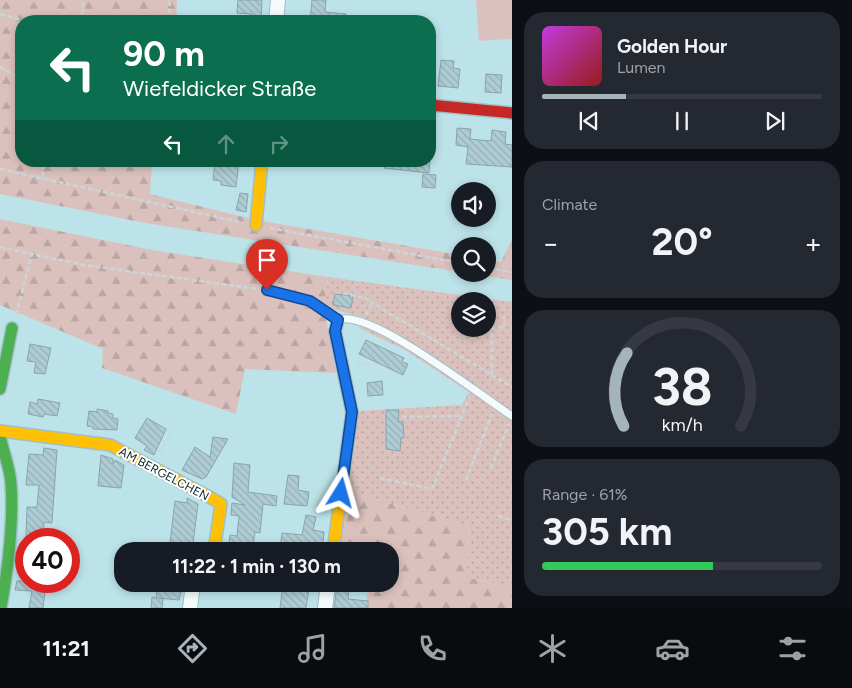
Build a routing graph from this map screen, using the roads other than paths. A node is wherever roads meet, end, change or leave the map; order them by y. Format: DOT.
graph roads {
  1 [pos="278,0"];
  2 [pos="277,15"];
  3 [pos="436,105"];
  4 [pos="512,113"];
  5 [pos="261,167"];
  6 [pos="256,225"];
  7 [pos="267,290"];
  8 [pos="338,320"];
  9 [pos="12,328"];
  10 [pos="0,389"];
  11 [pos="512,416"];
  12 [pos="0,431"];
  13 [pos="0,436"];
  14 [pos="4,469"];
  15 [pos="215,542"];
  16 [pos="334,542"];
  17 [pos="192,592"];
  18 [pos="327,592"];
  19 [pos="1,608"];
  20 [pos="190,608"];
  21 [pos="325,608"];
  1 -- 2 [label="street"];
  3 -- 4 [label="street"];
  5 -- 6 [label="street"];
  7 -- 8 [label="lane"];
  8 -- 11 [label="lane"];
  8 -- 16 [label="street"];
  9 -- 10 [label="street"];
  12 -- 15 [label="street, AM BERGELCHEN"];
  13 -- 14 [label="street"];
  14 -- 19 [label="street"];
  17 -- 20 [label="street"];
  18 -- 21 [label="street"];
}
